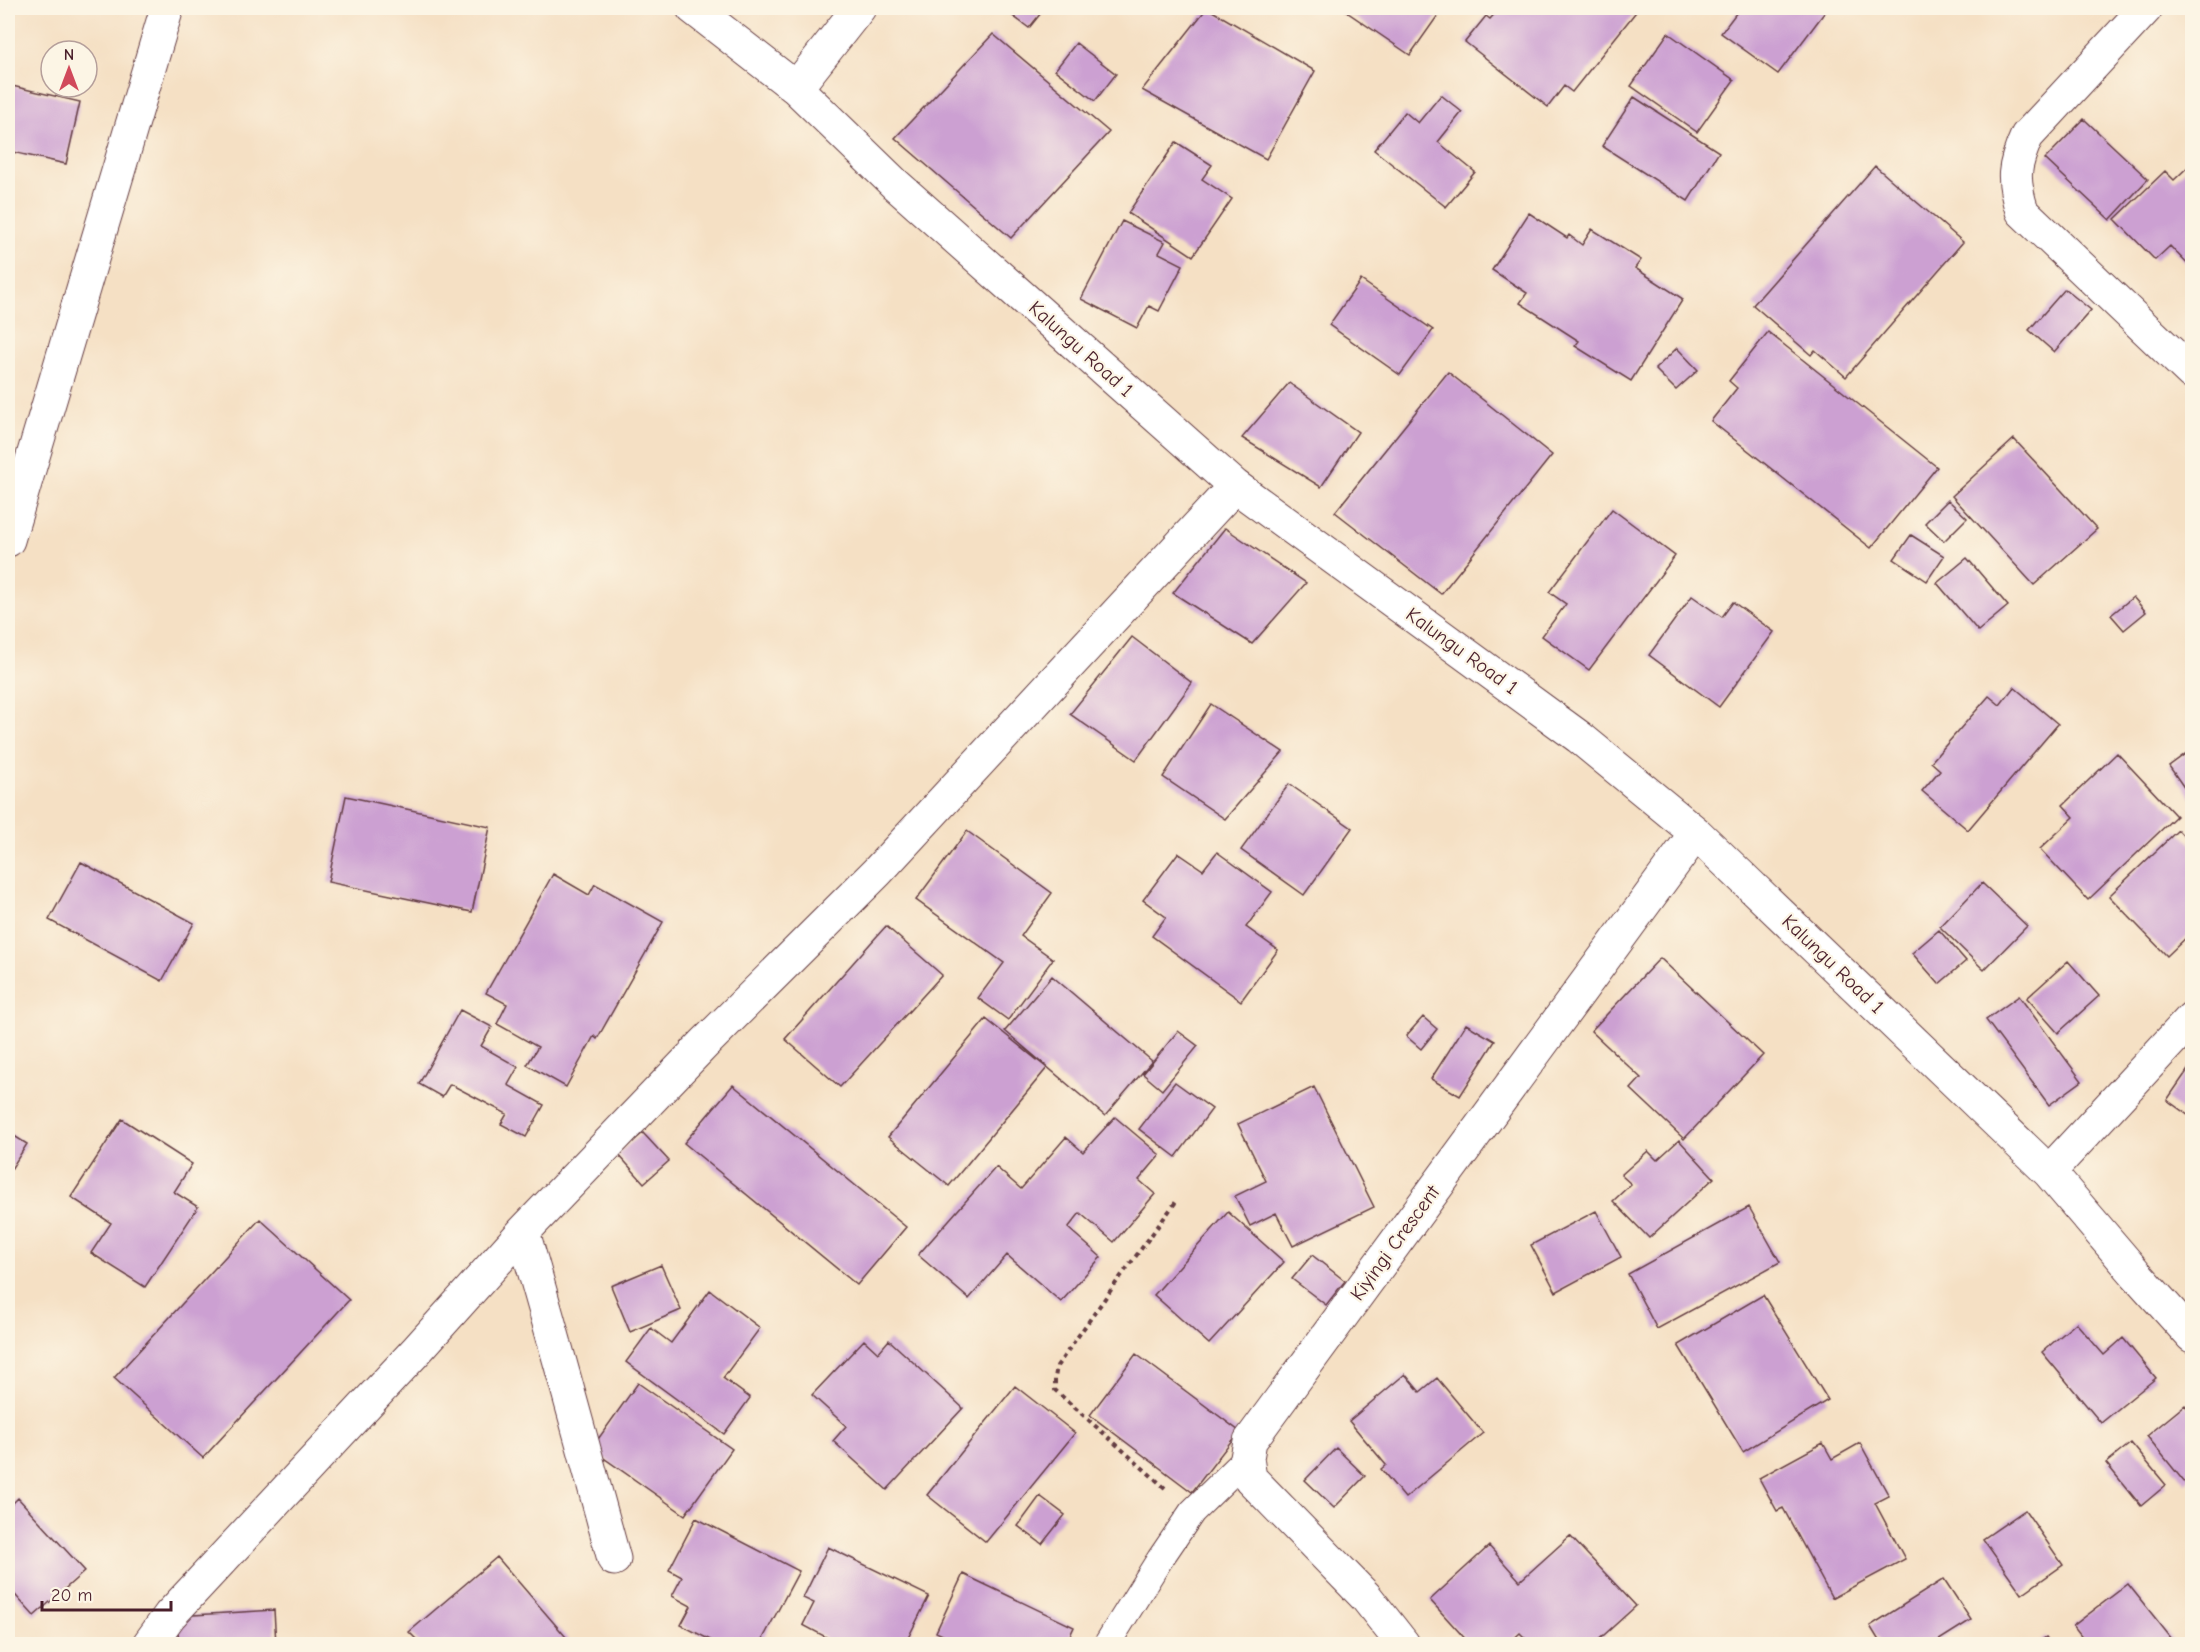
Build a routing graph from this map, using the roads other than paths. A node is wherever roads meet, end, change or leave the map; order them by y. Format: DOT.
graph roads {
  1 [pos="167,8"];
  2 [pos="693,8"];
  3 [pos="859,8"];
  4 [pos="2146,8"];
  5 [pos="796,88"];
  6 [pos="2193,373"];
  7 [pos="1235,486"];
  8 [pos="13,505"];
  9 [pos="8,540"];
  10 [pos="1696,832"];
  11 [pos="2193,1018"];
  12 [pos="2049,1172"];
  13 [pos="523,1232"];
  14 [pos="2193,1336"];
  15 [pos="1247,1458"];
  16 [pos="614,1559"];
  17 [pos="149,1644"];
  18 [pos="1107,1644"];
  19 [pos="1403,1644"];
  1 -- 8 [label="street"];
  2 -- 5 [label="street, Kalungu Road 1"];
  3 -- 5 [label="street"];
  4 -- 6 [label="street"];
  5 -- 7 [label="street, Kalungu Road 1"];
  7 -- 10 [label="street, Kalungu Road 1"];
  7 -- 13 [label="street"];
  8 -- 9 [label="street"];
  10 -- 12 [label="street, Kalungu Road 1"];
  10 -- 15 [label="street, Kiyingi Crescent"];
  11 -- 12 [label="street"];
  12 -- 14 [label="street, Kalungu Road 1"];
  13 -- 16 [label="street"];
  13 -- 17 [label="street"];
  15 -- 18 [label="lane"];
  15 -- 19 [label="street"];
}
